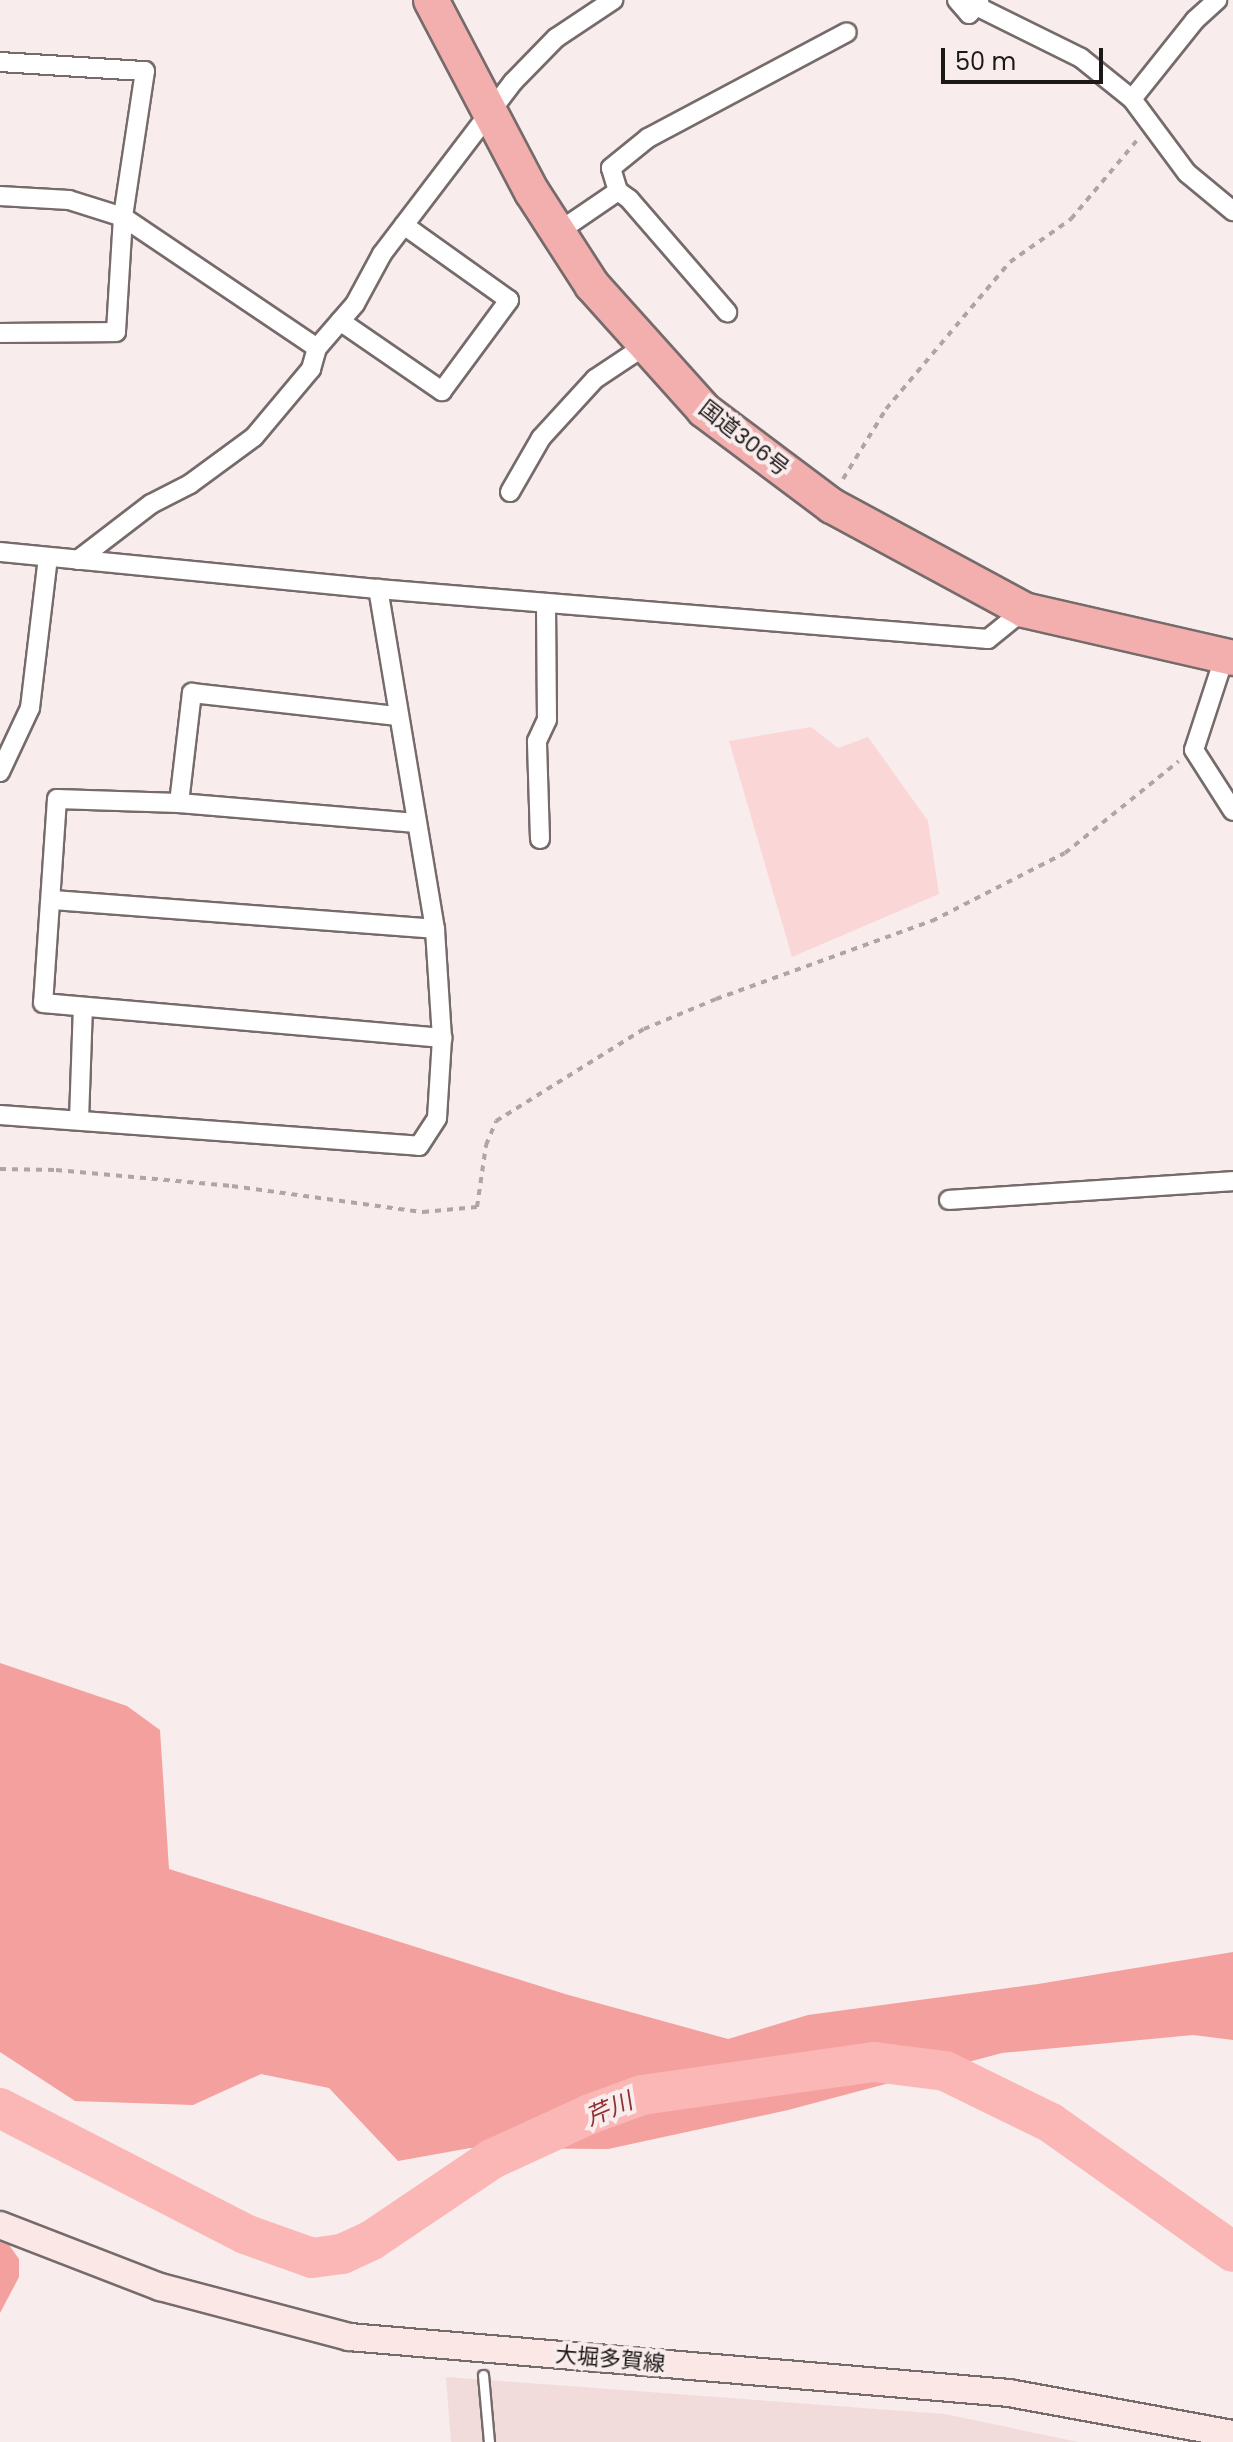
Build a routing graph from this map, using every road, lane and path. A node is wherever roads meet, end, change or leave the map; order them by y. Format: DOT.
graph roads {
  1 [pos="431,0"];
  2 [pos="613,0"];
  3 [pos="957,0"];
  4 [pos="1217,0"];
  5 [pos="979,3"];
  6 [pos="847,32"];
  7 [pos="0,62"];
  8 [pos="1132,99"];
  9 [pos="490,114"];
  10 [pos="1150,123"];
  11 [pos="618,191"];
  12 [pos="0,196"];
  13 [pos="1233,211"];
  14 [pos="123,217"];
  15 [pos="404,225"];
  16 [pos="558,232"];
  17 [pos="727,312"];
  18 [pos="340,321"];
  19 [pos="0,333"];
  20 [pos="646,345"];
  21 [pos="317,348"];
  22 [pos="843,479"];
  23 [pos="510,492"];
  24 [pos="0,552"];
  25 [pos="48,557"];
  26 [pos="78,560"];
  27 [pos="378,589"];
  28 [pos="546,603"];
  29 [pos="1024,610"];
  30 [pos="1229,651"];
  31 [pos="398,716"];
  32 [pos="1194,750"];
  33 [pos="0,772"];
  34 [pos="179,803"];
  35 [pos="1233,811"];
  36 [pos="416,823"];
  37 [pos="540,839"];
  38 [pos="52,900"];
  39 [pos="435,929"];
  40 [pos="83,1007"];
  41 [pos="442,1038"];
  42 [pos="0,1115"];
  43 [pos="79,1120"];
  44 [pos="0,1169"];
  45 [pos="1233,1181"];
  46 [pos="949,1200"];
  47 [pos="0,2225"];
  48 [pos="483,2375"];
  49 [pos="1233,2434"];
  50 [pos="489,2442"];
  1 -- 9 [label="highway, 国道306号"];
  2 -- 9 [label="street"];
  3 -- 5 [label="street"];
  4 -- 8 [label="street"];
  5 -- 8 [label="street"];
  6 -- 11 [label="street"];
  7 -- 14 [label="street"];
  8 -- 10 [label="street"];
  9 -- 15 [label="street"];
  9 -- 16 [label="highway, 国道306号"];
  10 -- 13 [label="street"];
  10 -- 22 [label="path"];
  11 -- 16 [label="street"];
  11 -- 17 [label="street"];
  12 -- 14 [label="street"];
  14 -- 19 [label="street"];
  14 -- 21 [label="street"];
  15 -- 18 [label="street"];
  15 -- 18 [label="street"];
  16 -- 20 [label="highway, 国道306号"];
  18 -- 21 [label="street"];
  20 -- 23 [label="street"];
  20 -- 29 [label="highway, 国道306号"];
  21 -- 26 [label="street"];
  24 -- 25 [label="street"];
  25 -- 26 [label="street"];
  25 -- 33 [label="street"];
  26 -- 27 [label="street"];
  27 -- 28 [label="street"];
  27 -- 31 [label="street"];
  28 -- 29 [label="street"];
  28 -- 37 [label="street"];
  29 -- 30 [label="highway, 国道306号"];
  30 -- 32 [label="street"];
  31 -- 34 [label="street"];
  31 -- 36 [label="street"];
  32 -- 35 [label="street"];
  32 -- 44 [label="path"];
  34 -- 36 [label="street"];
  34 -- 38 [label="street"];
  36 -- 39 [label="street"];
  38 -- 39 [label="street"];
  38 -- 40 [label="street"];
  39 -- 41 [label="street"];
  40 -- 41 [label="street"];
  40 -- 43 [label="street"];
  41 -- 43 [label="street"];
  42 -- 43 [label="street"];
  45 -- 46 [label="street"];
  47 -- 49 [label="main road, 大堀多賀線"];
  48 -- 50 [label="lane"];
}
